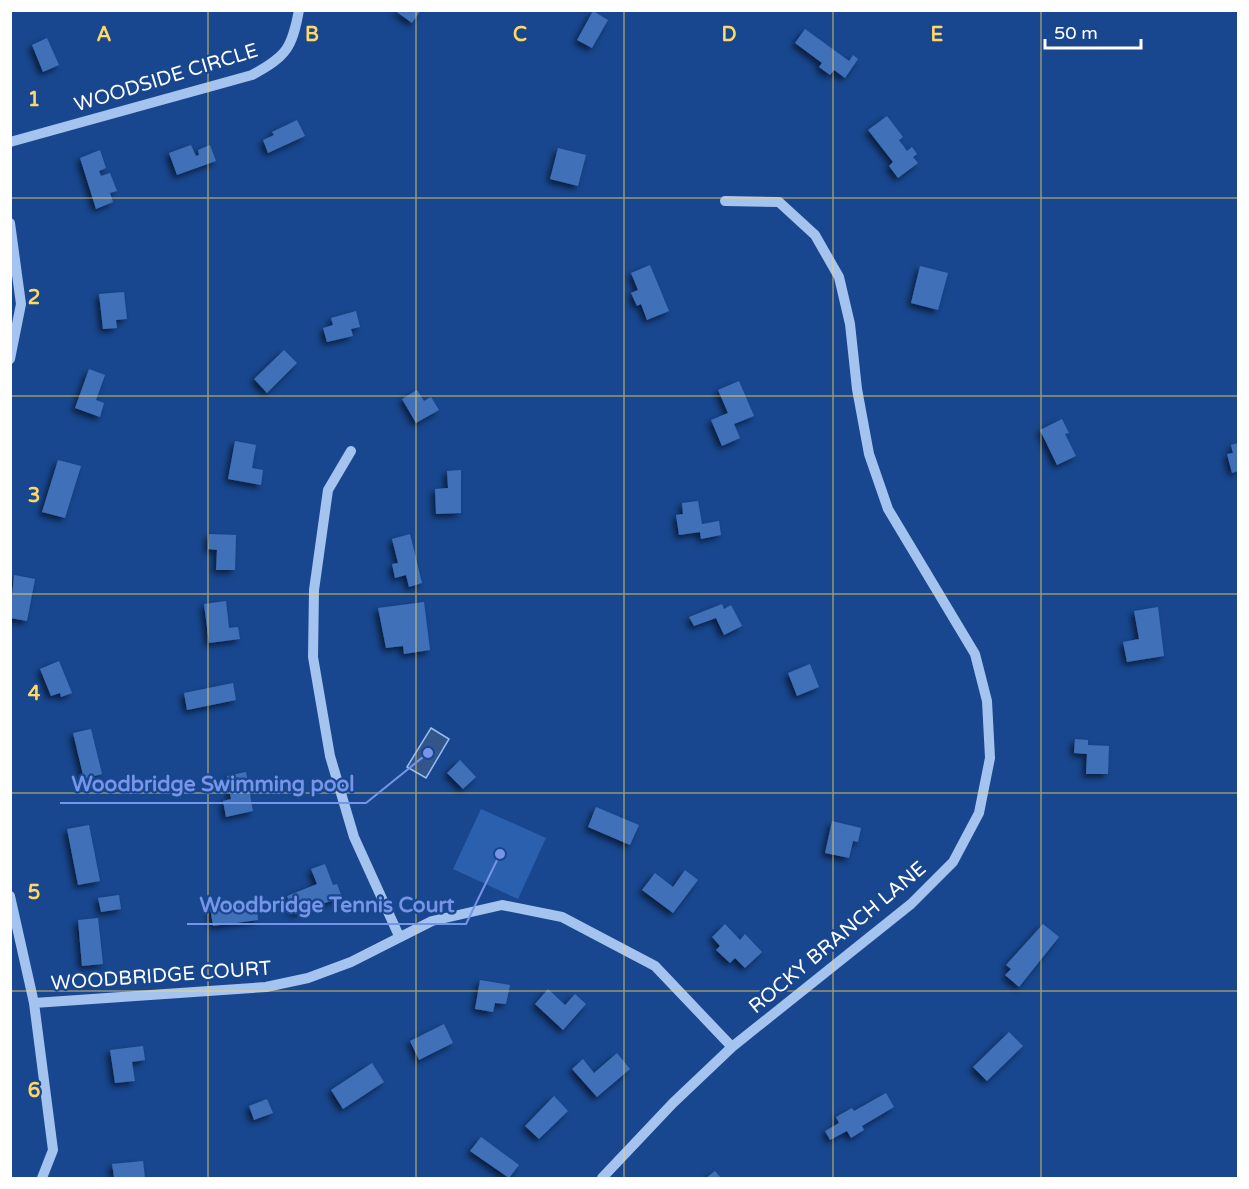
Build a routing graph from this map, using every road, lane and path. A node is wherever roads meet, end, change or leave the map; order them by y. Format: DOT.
graph roads {
  1 [pos="299,10"];
  2 [pos="10,142"];
  3 [pos="725,201"];
  4 [pos="10,223"];
  5 [pos="10,359"];
  6 [pos="351,451"];
  7 [pos="10,896"];
  8 [pos="399,936"];
  9 [pos="34,1002"];
  10 [pos="732,1047"];
  11 [pos="42,1179"];
  12 [pos="602,1179"];
  1 -- 2 [label="street, WOODSIDE CIRCLE"];
  3 -- 10 [label="street, ROCKY BRANCH LANE"];
  4 -- 5 [label="street"];
  6 -- 8 [label="street"];
  7 -- 9 [label="street"];
  8 -- 9 [label="street, WOODBRIDGE COURT"];
  8 -- 10 [label="street, WOODBRIDGE COURT"];
  9 -- 11 [label="street"];
  10 -- 12 [label="street, ROCKY BRANCH LANE"];
}
